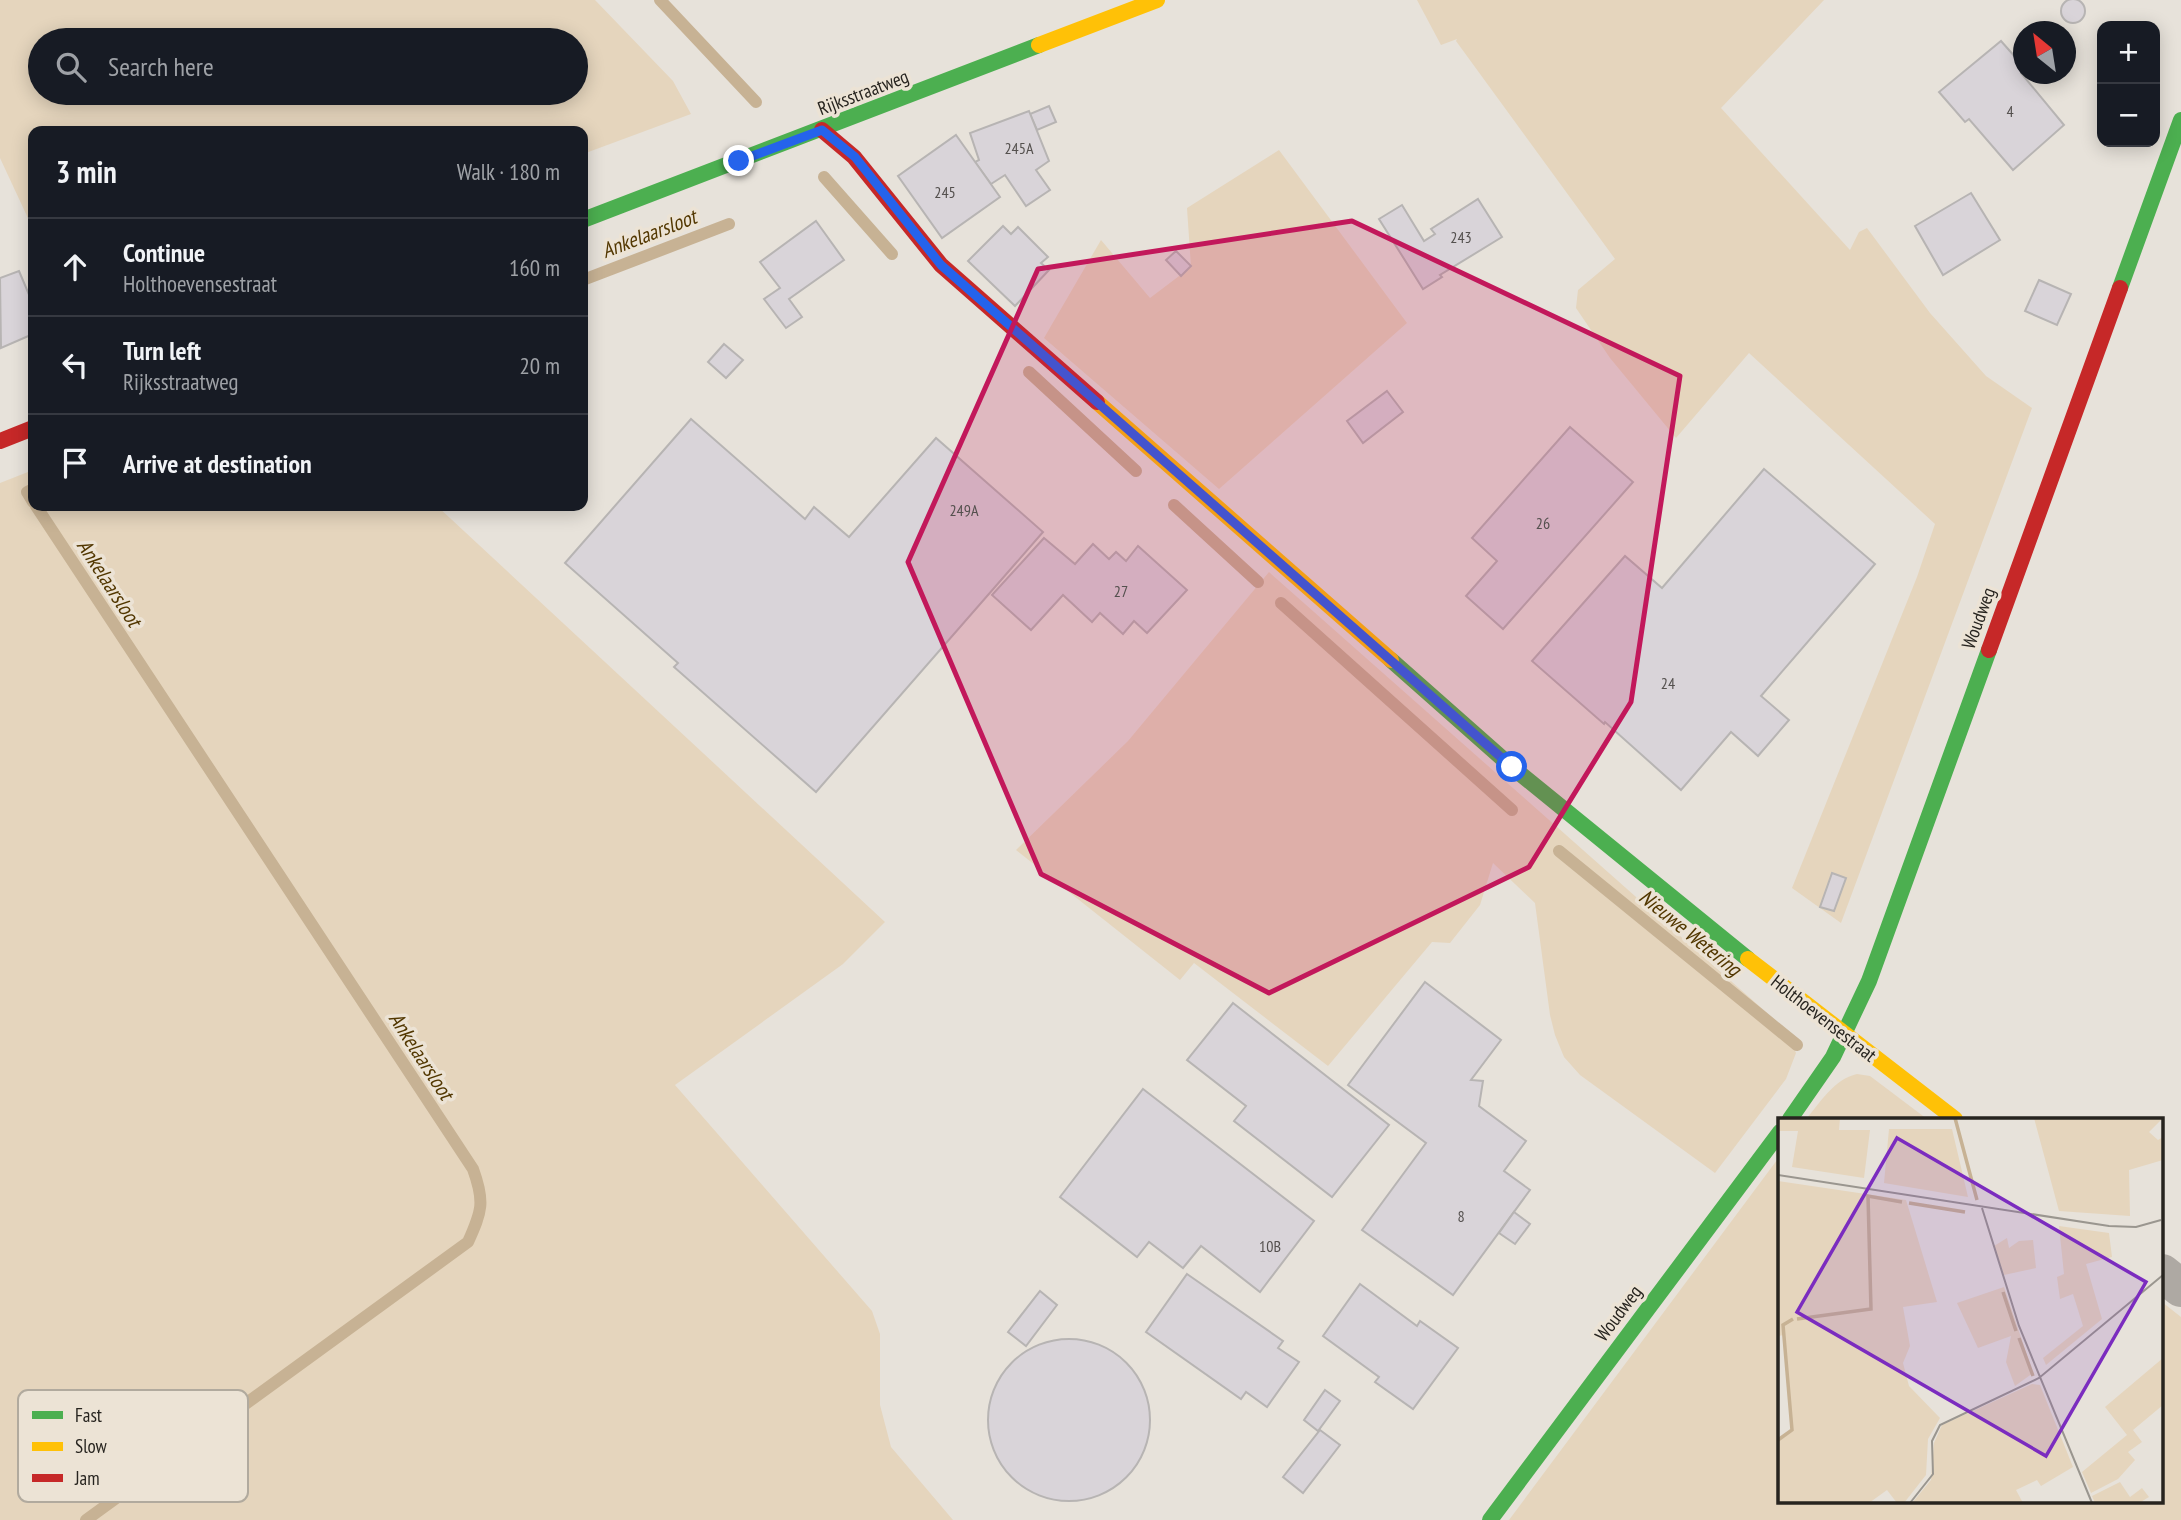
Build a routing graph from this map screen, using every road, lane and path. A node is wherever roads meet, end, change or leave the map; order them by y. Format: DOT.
graph roads {
  1 [pos="1157,0"];
  2 [pos="2181,120"];
  3 [pos="822,130"];
  4 [pos="588,218"];
  5 [pos="28,430"];
  6 [pos="0,441"];
  7 [pos="1845,1034"];
  8 [pos="1791,1118"];
  9 [pos="1954,1118"];
  10 [pos="1778,1135"];
  11 [pos="2164,1275"];
  12 [pos="2181,1288"];
  13 [pos="1490,1520"];
  1 -- 3 [label="street, Rijksstraatweg"];
  2 -- 7 [label="street, Woudweg"];
  3 -- 4 [label="street, Rijksstraatweg"];
  3 -- 7 [label="street, Holthoevensestraat"];
  5 -- 6 [label="street"];
  7 -- 8 [label="street, Woudweg"];
  7 -- 9 [label="street, Holthoevensestraat"];
  10 -- 13 [label="street, Woudweg"];
  11 -- 12 [label="street"];
}
